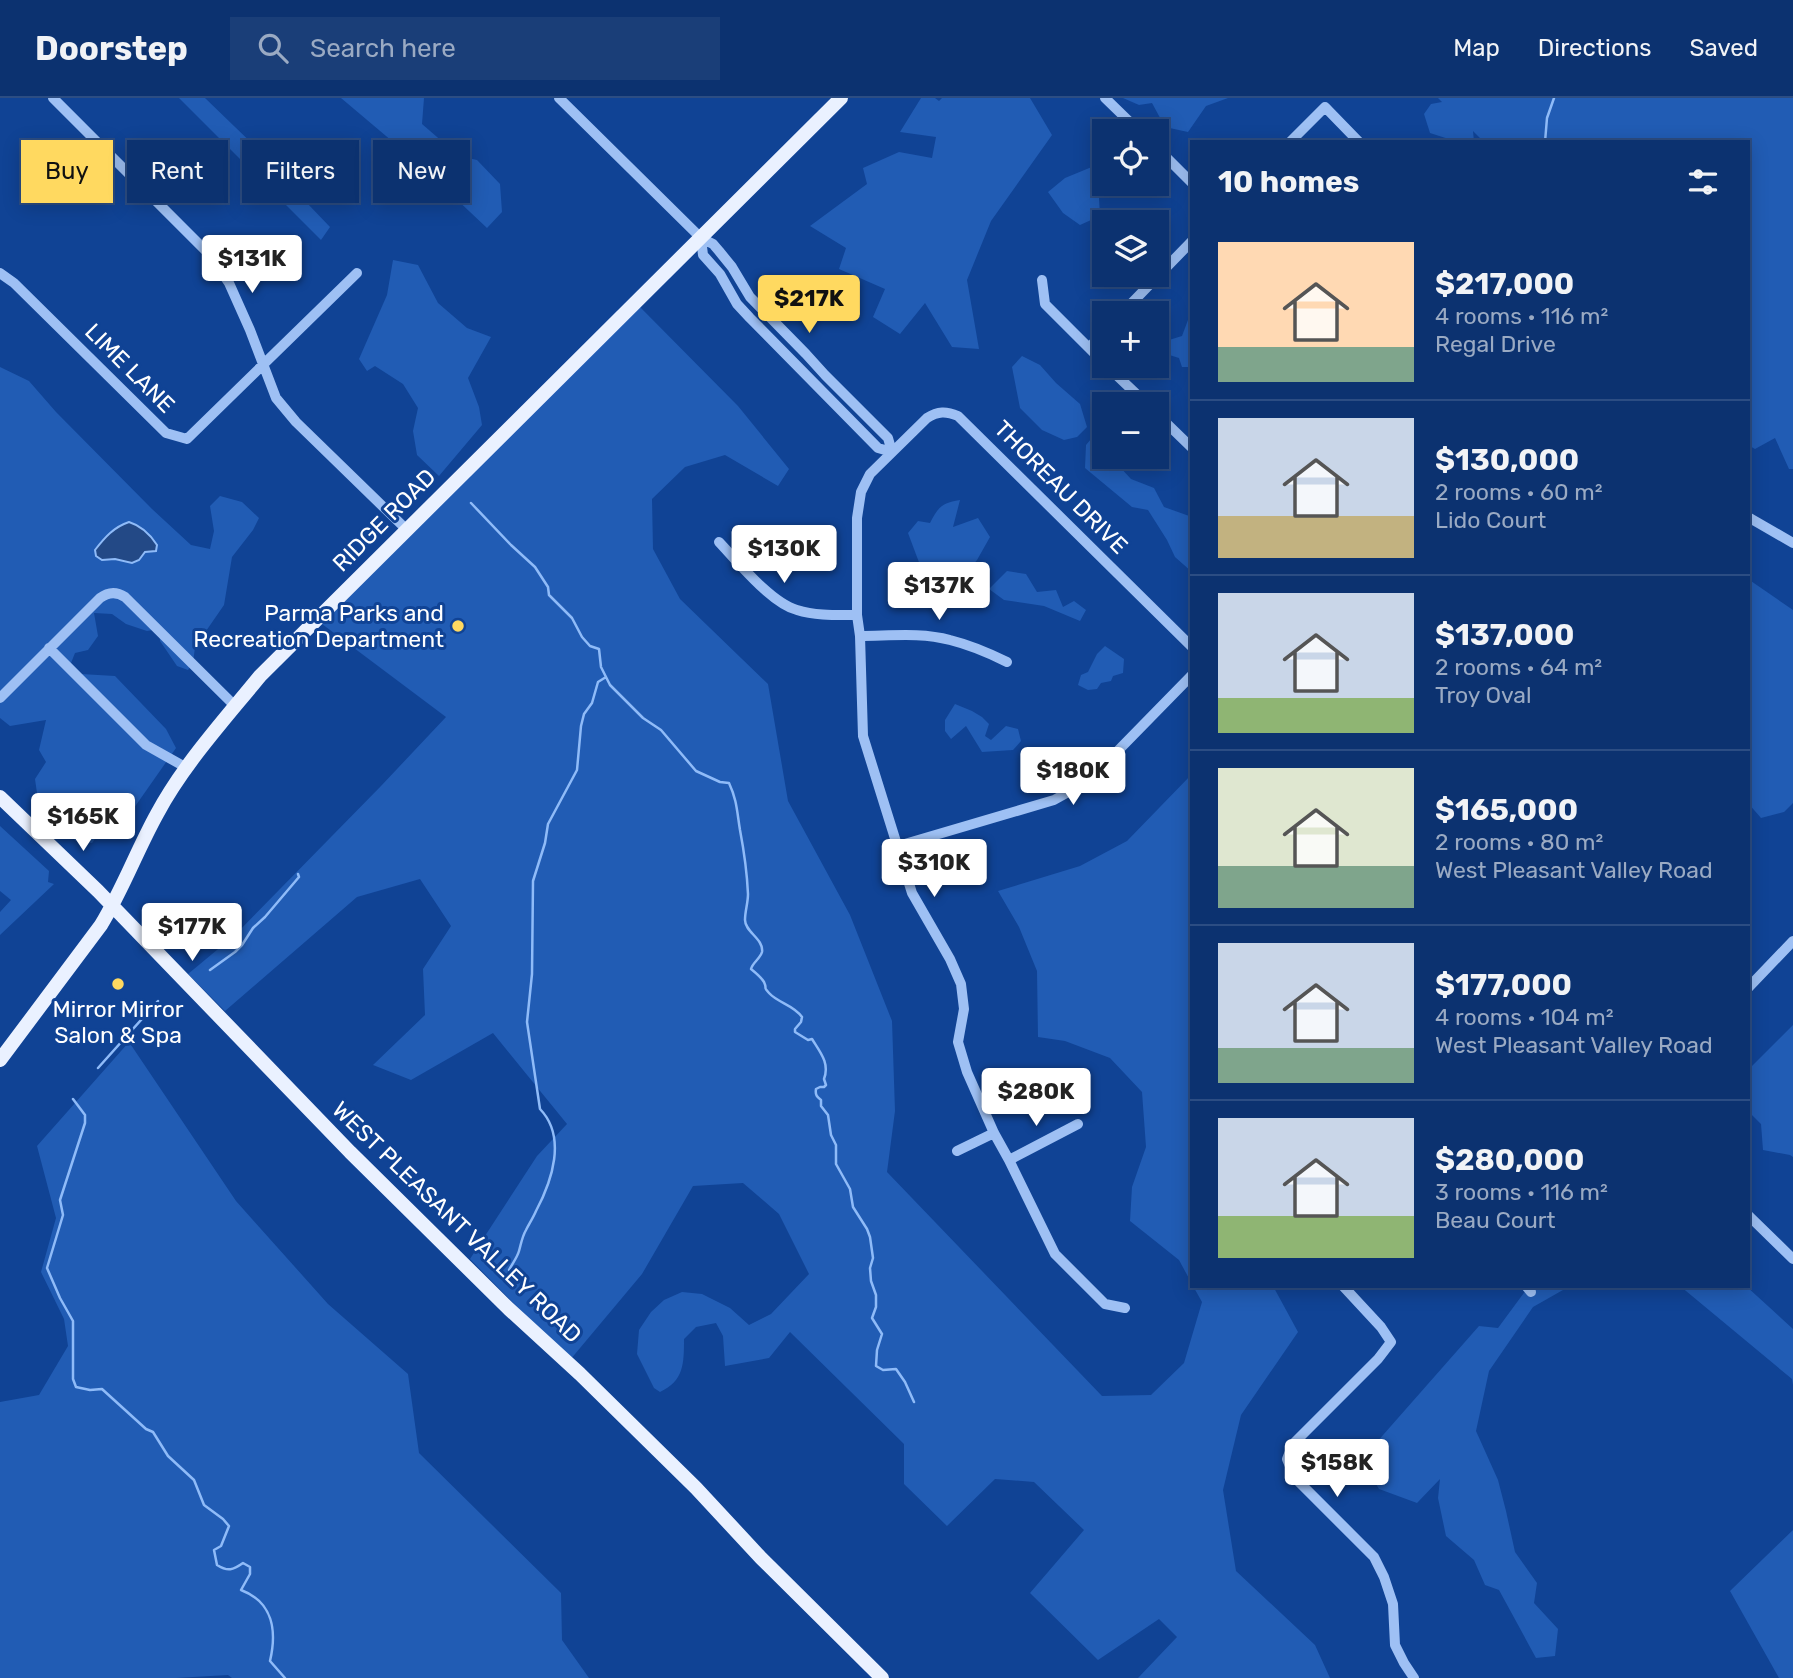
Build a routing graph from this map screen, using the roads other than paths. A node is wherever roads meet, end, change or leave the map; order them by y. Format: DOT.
graph roads {
  1 [pos="53,98"];
  2 [pos="559,98"];
  3 [pos="841,98"];
  4 [pos="1105,98"];
  5 [pos="1127,119"];
  6 [pos="1292,140"];
  7 [pos="1357,140"];
  8 [pos="1169,160"];
  9 [pos="1190,181"];
  10 [pos="701,238"];
  11 [pos="1190,243"];
  12 [pos="0,273"];
  13 [pos="357,273"];
  14 [pos="1042,280"];
  15 [pos="1134,301"];
  16 [pos="781,329"];
  17 [pos="771,339"];
  18 [pos="1092,344"];
  19 [pos="1088,348"];
  20 [pos="1092,352"];
  21 [pos="263,364"];
  22 [pos="1120,378"];
  23 [pos="1135,392"];
  24 [pos="1169,426"];
  25 [pos="1190,447"];
  26 [pos="892,452"];
  27 [pos="1750,518"];
  28 [pos="406,529"];
  29 [pos="719,542"];
  30 [pos="1793,543"];
  31 [pos="857,615"];
  32 [pos="860,636"];
  33 [pos="1190,645"];
  34 [pos="49,648"];
  35 [pos="1007,662"];
  36 [pos="1190,677"];
  37 [pos="0,698"];
  38 [pos="235,706"];
  39 [pos="187,768"];
  40 [pos="0,797"];
  41 [pos="898,846"];
  42 [pos="112,906"];
  43 [pos="1793,941"];
  44 [pos="1750,986"];
  45 [pos="0,1060"];
  46 [pos="1078,1124"];
  47 [pos="994,1133"];
  48 [pos="957,1151"];
  49 [pos="1009,1160"];
  50 [pos="1750,1217"];
  51 [pos="1793,1259"];
  52 [pos="1345,1288"];
  53 [pos="1125,1308"];
  54 [pos="882,1678"];
  55 [pos="1414,1678"];
  1 -- 21 [label="street"];
  2 -- 10 [label="street"];
  3 -- 10 [label="main road, RIDGE ROAD"];
  4 -- 5 [label="street"];
  6 -- 7 [label="street"];
  8 -- 9 [label="street"];
  10 -- 16 [label="street"];
  10 -- 17 [label="street"];
  10 -- 28 [label="main road, RIDGE ROAD"];
  11 -- 15 [label="street"];
  12 -- 21 [label="street, LIME LANE"];
  13 -- 21 [label="street"];
  14 -- 19 [label="street"];
  16 -- 17 [label="street"];
  16 -- 26 [label="street"];
  17 -- 26 [label="street"];
  18 -- 19 [label="street"];
  19 -- 20 [label="street"];
  21 -- 28 [label="street"];
  22 -- 23 [label="street"];
  24 -- 25 [label="street"];
  26 -- 31 [label="street, THOREAU DRIVE"];
  26 -- 33 [label="street, THOREAU DRIVE"];
  27 -- 30 [label="street"];
  28 -- 38 [label="main road, RIDGE ROAD"];
  29 -- 31 [label="street"];
  31 -- 32 [label="street, THOREAU DRIVE"];
  32 -- 35 [label="street"];
  32 -- 41 [label="street, THOREAU DRIVE"];
  34 -- 37 [label="street"];
  34 -- 38 [label="street"];
  34 -- 39 [label="street"];
  36 -- 41 [label="street"];
  38 -- 39 [label="main road, RIDGE ROAD"];
  39 -- 42 [label="main road, RIDGE ROAD"];
  40 -- 42 [label="main road, WEST PLEASANT VALLEY ROAD"];
  41 -- 47 [label="street, THOREAU DRIVE"];
  42 -- 45 [label="main road, RIDGE ROAD"];
  42 -- 54 [label="main road, WEST PLEASANT VALLEY ROAD"];
  43 -- 44 [label="street"];
  46 -- 49 [label="street"];
  47 -- 48 [label="street"];
  47 -- 49 [label="street, THOREAU DRIVE"];
  49 -- 53 [label="street, THOREAU DRIVE"];
  50 -- 51 [label="street"];
  52 -- 55 [label="street"];
}
